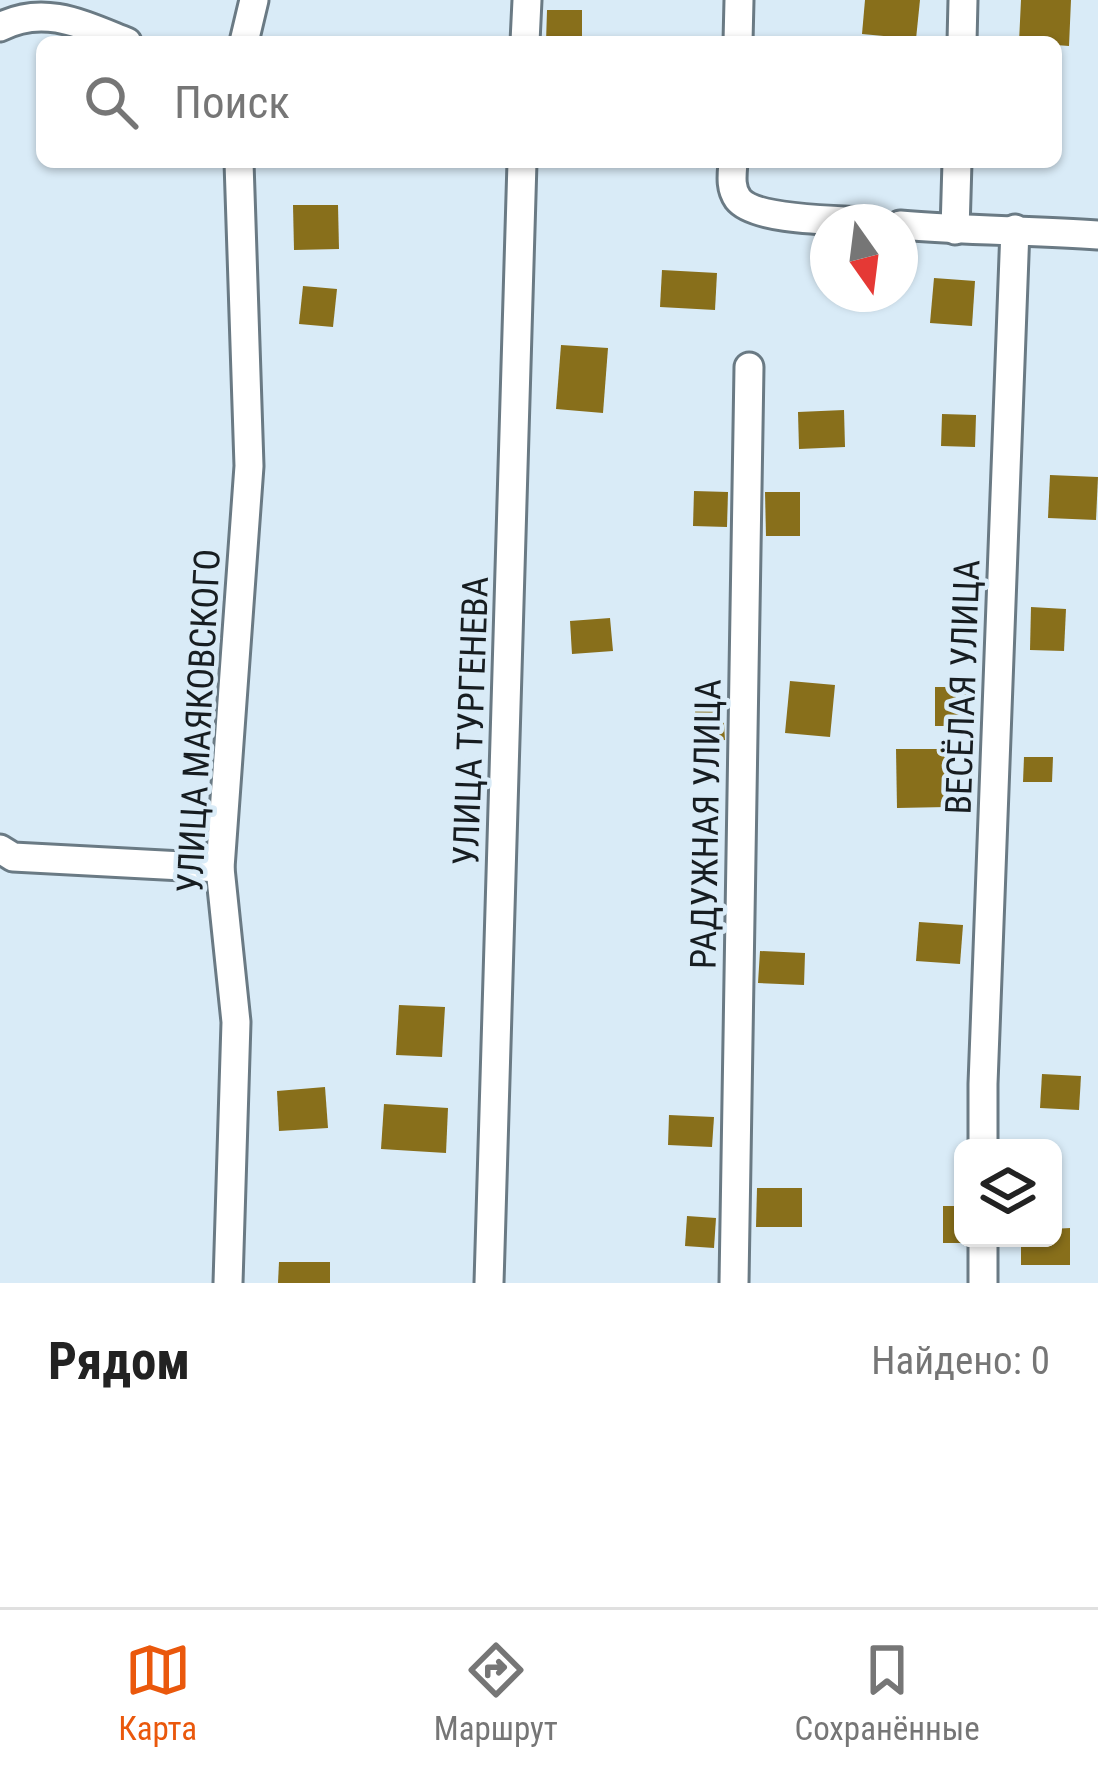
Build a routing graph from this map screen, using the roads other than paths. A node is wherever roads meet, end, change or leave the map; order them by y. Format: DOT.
graph roads {
  1 [pos="254,0"];
  2 [pos="526,0"];
  3 [pos="739,0"];
  4 [pos="964,0"];
  5 [pos="0,27"];
  6 [pos="111,36"];
  7 [pos="245,36"];
  8 [pos="525,36"];
  9 [pos="738,36"];
  10 [pos="962,36"];
  11 [pos="239,168"];
  12 [pos="522,168"];
  13 [pos="733,168"];
  14 [pos="957,168"];
  15 [pos="810,217"];
  16 [pos="918,227"];
  17 [pos="1015,229"];
  18 [pos="955,230"];
  19 [pos="1098,236"];
  20 [pos="749,367"];
  21 [pos="0,849"];
  22 [pos="220,868"];
  23 [pos="983,1139"];
  24 [pos="983,1247"];
  25 [pos="228,1283"];
  26 [pos="489,1283"];
  27 [pos="734,1283"];
  28 [pos="983,1283"];
  1 -- 7 [label="street"];
  2 -- 8 [label="street"];
  3 -- 9 [label="street"];
  4 -- 10 [label="street"];
  5 -- 6 [label="street"];
  11 -- 22 [label="street, УЛИЦА МАЯКОВСКОГО"];
  12 -- 26 [label="street, УЛИЦА ТУРГЕНЕВА"];
  13 -- 15 [label="street"];
  14 -- 18 [label="street"];
  16 -- 18 [label="street"];
  17 -- 18 [label="street"];
  17 -- 19 [label="street"];
  17 -- 23 [label="street, ВЕСЁЛАЯ УЛИЦА"];
  20 -- 27 [label="street, РАДУЖНАЯ УЛИЦА"];
  21 -- 22 [label="street"];
  22 -- 25 [label="street, УЛИЦА МАЯКОВСКОГО"];
  24 -- 28 [label="street"];
}
